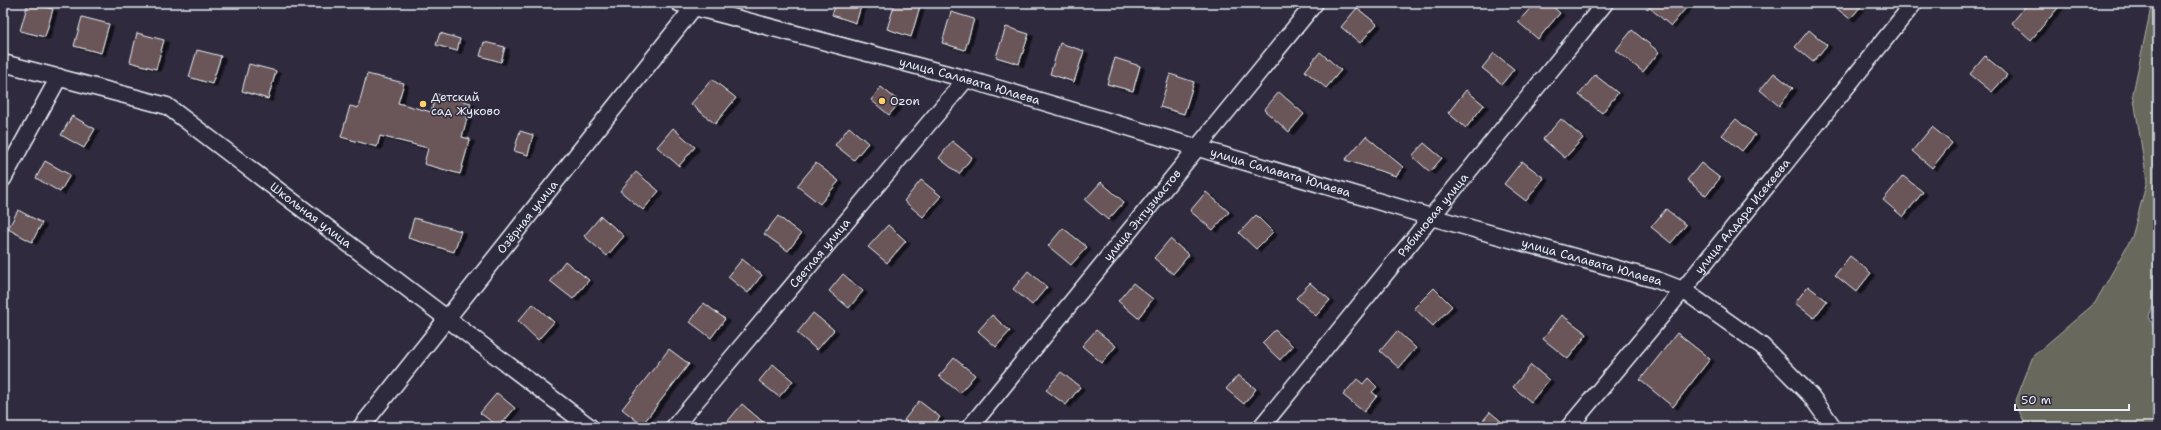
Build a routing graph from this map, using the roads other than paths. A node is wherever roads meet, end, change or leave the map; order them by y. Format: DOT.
graph roads {
  1 [pos="1315,3"];
  2 [pos="1605,3"];
  3 [pos="1914,3"];
  4 [pos="689,4"];
  5 [pos="3,64"];
  6 [pos="59,77"];
  7 [pos="966,79"];
  8 [pos="1197,148"];
  9 [pos="3,179"];
  10 [pos="1431,218"];
  11 [pos="1683,290"];
  12 [pos="447,318"];
  13 [pos="361,427"];
  14 [pos="590,427"];
  15 [pos="674,427"];
  16 [pos="970,427"];
  17 [pos="1261,427"];
  18 [pos="1569,427"];
  19 [pos="1833,427"];
  1 -- 8 [label="street, улица Энтузиастов"];
  2 -- 10 [label="street, Рябиновая улица"];
  3 -- 11 [label="street, улица Алдара Исекеева"];
  4 -- 7 [label="street, улица Салавата Юлаева"];
  4 -- 12 [label="street, Озёрная улица"];
  5 -- 6 [label="street, Школьная улица"];
  6 -- 9 [label="street"];
  6 -- 12 [label="street, Школьная улица"];
  7 -- 8 [label="street, улица Салавата Юлаева"];
  7 -- 15 [label="street, Светлая улица"];
  8 -- 10 [label="street, улица Салавата Юлаева"];
  8 -- 16 [label="street, улица Энтузиастов"];
  10 -- 11 [label="street, улица Салавата Юлаева"];
  10 -- 17 [label="street, Рябиновая улица"];
  11 -- 18 [label="street, улица Алдара Исекеева"];
  11 -- 19 [label="street, улица Салавата Юлаева"];
  12 -- 13 [label="street, Озёрная улица"];
  12 -- 14 [label="street, Школьная улица"];
}
